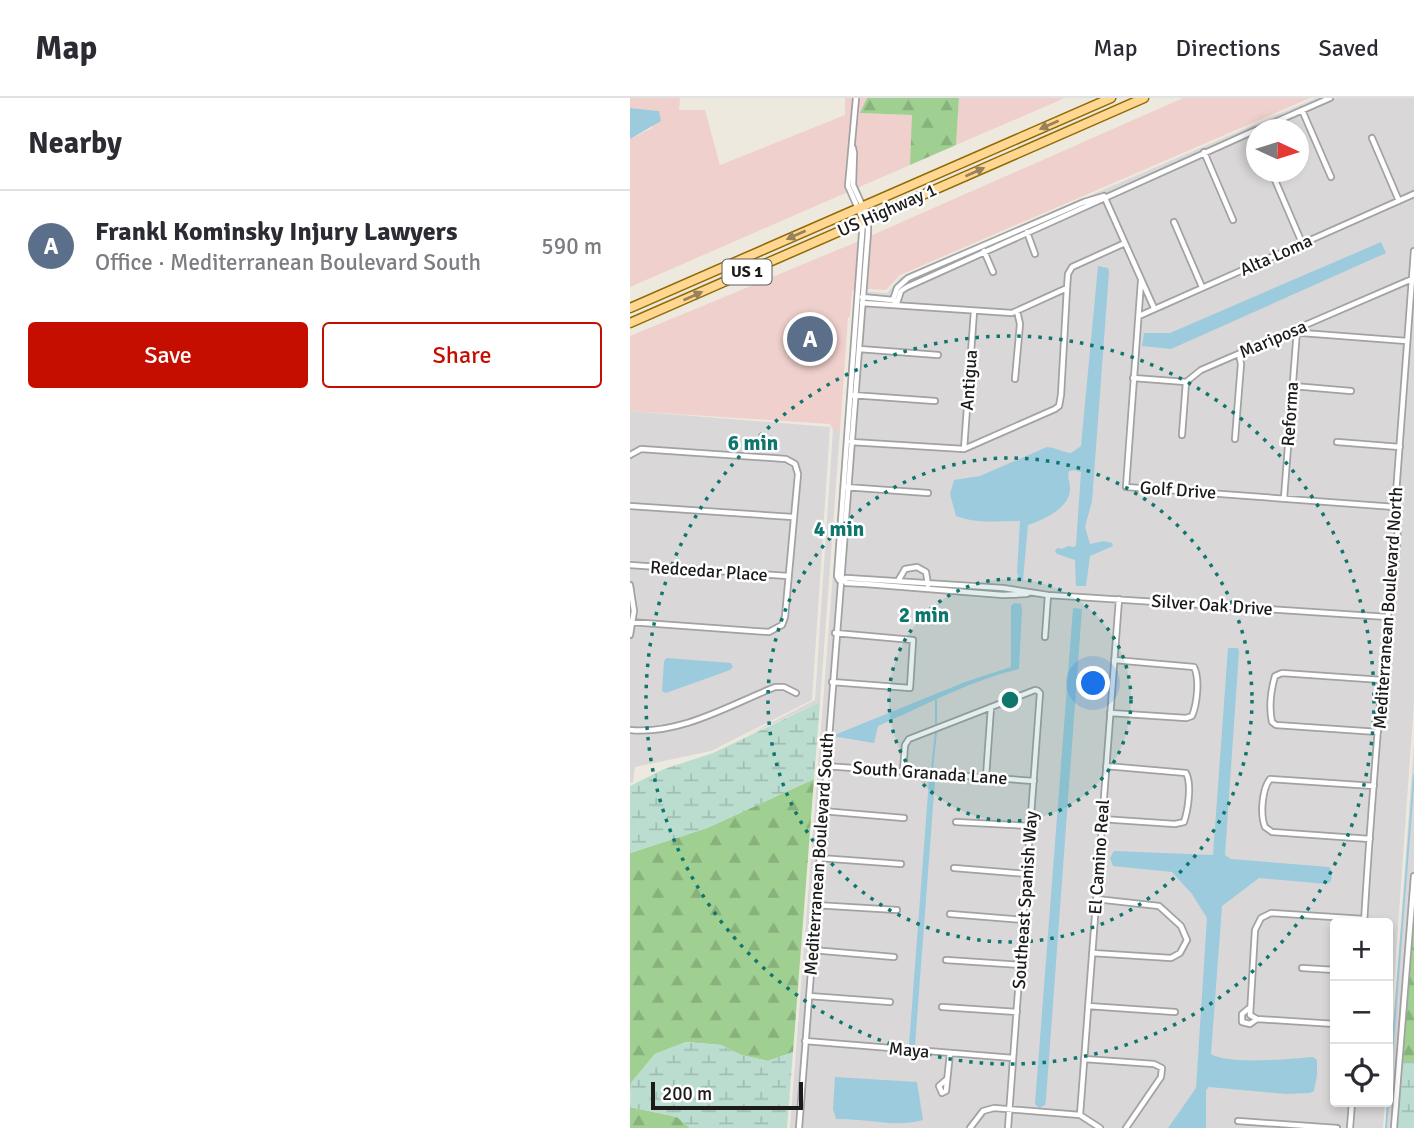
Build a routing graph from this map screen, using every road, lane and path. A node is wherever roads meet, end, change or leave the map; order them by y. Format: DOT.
graph roads {
  1 [pos="856,98"];
  2 [pos="1111,98"];
  3 [pos="1144,98"];
  4 [pos="1330,98"];
  5 [pos="1302,110"];
  6 [pos="1282,119"];
  7 [pos="1246,135"];
  8 [pos="1372,138"];
  9 [pos="1204,152"];
  10 [pos="1331,177"];
  11 [pos="1276,182"];
  12 [pos="1414,194"];
  13 [pos="1104,196"];
  14 [pos="1399,201"];
  15 [pos="861,207"];
  16 [pos="865,219"];
  17 [pos="1233,220"];
  18 [pos="1174,222"];
  19 [pos="1026,230"];
  20 [pos="1125,243"];
  21 [pos="1302,243"];
  22 [pos="983,249"];
  23 [pos="1414,251"];
  24 [pos="1035,254"];
  25 [pos="993,272"];
  26 [pos="1412,279"];
  27 [pos="1141,281"];
  28 [pos="1202,287"];
  29 [pos="1067,288"];
  30 [pos="860,300"];
  31 [pos="894,302"];
  32 [pos="630,308"];
  33 [pos="1154,308"];
  34 [pos="974,311"];
  35 [pos="1017,311"];
  36 [pos="1138,316"];
  37 [pos="630,323"];
  38 [pos="1297,330"];
  39 [pos="1407,341"];
  40 [pos="856,349"];
  41 [pos="1239,354"];
  42 [pos="938,355"];
  43 [pos="1133,378"];
  44 [pos="1015,379"];
  45 [pos="1186,382"];
  46 [pos="1293,386"];
  47 [pos="1351,391"];
  48 [pos="853,396"];
  49 [pos="935,401"];
  50 [pos="1182,435"];
  51 [pos="1235,439"];
  52 [pos="849,442"];
  53 [pos="1338,442"];
  54 [pos="1400,447"];
  55 [pos="964,449"];
  56 [pos="630,455"];
  57 [pos="846,487"];
  58 [pos="928,493"];
  59 [pos="1284,498"];
  60 [pos="630,506"];
  61 [pos="1395,507"];
  62 [pos="794,517"];
  63 [pos="630,565"];
  64 [pos="788,576"];
  65 [pos="842,580"];
  66 [pos="897,584"];
  67 [pos="630,585"];
  68 [pos="928,586"];
  69 [pos="1048,595"];
  70 [pos="1119,599"];
  71 [pos="1388,617"];
  72 [pos="632,622"];
  73 [pos="835,633"];
  74 [pos="630,635"];
  75 [pos="1045,637"];
  76 [pos="1114,660"];
  77 [pos="1382,680"];
  78 [pos="832,682"];
  79 [pos="796,693"];
  80 [pos="991,707"];
  81 [pos="1110,713"];
  82 [pos="630,730"];
  83 [pos="1378,733"];
  84 [pos="825,766"];
  85 [pos="1106,766"];
  86 [pos="903,771"];
  87 [pos="986,778"];
  88 [pos="1034,781"];
  89 [pos="1374,786"];
  90 [pos="822,811"];
  91 [pos="904,818"];
  92 [pos="1101,819"];
  93 [pos="956,822"];
  94 [pos="1030,826"];
  95 [pos="1370,839"];
  96 [pos="819,858"];
  97 [pos="901,864"];
  98 [pos="954,868"];
  99 [pos="1027,874"];
  100 [pos="1414,876"];
  101 [pos="1096,900"];
  102 [pos="815,905"];
  103 [pos="897,910"];
  104 [pos="950,914"];
  105 [pos="1332,918"];
  106 [pos="1364,918"];
  107 [pos="1024,920"];
  108 [pos="812,950"];
  109 [pos="1092,953"];
  110 [pos="894,957"];
  111 [pos="946,960"];
  112 [pos="1020,965"];
  113 [pos="1302,968"];
  114 [pos="1330,970"];
  115 [pos="808,996"];
  116 [pos="890,1002"];
  117 [pos="1088,1006"];
  118 [pos="942,1007"];
  119 [pos="1249,1009"];
  120 [pos="1017,1012"];
  121 [pos="1175,1012"];
  122 [pos="1256,1018"];
  123 [pos="1330,1024"];
  124 [pos="804,1041"];
  125 [pos="950,1053"];
  126 [pos="1013,1058"];
  127 [pos="1084,1059"];
  128 [pos="947,1079"];
  129 [pos="1352,1107"];
  130 [pos="1010,1110"];
  131 [pos="1080,1115"];
  132 [pos="1238,1121"];
  133 [pos="799,1128"];
  134 [pos="970,1128"];
  135 [pos="1008,1128"];
  136 [pos="1100,1128"];
  137 [pos="1126,1128"];
  138 [pos="1337,1128"];
  139 [pos="1350,1128"];
  140 [pos="1394,1128"];
  1 -- 15 [label="street, Mediterranean Boulevard South"];
  2 -- 15 [label="main road, US Highway 1 / US 1, one-way"];
  16 -- 3 [label="main road, US Highway 1 / US 1, one-way"];
  4 -- 5 [label="street"];
  5 -- 6 [label="street"];
  5 -- 10 [label="street"];
  7 -- 9 [label="street"];
  8 -- 14 [label="street"];
  9 -- 13 [label="street"];
  9 -- 17 [label="street"];
  11 -- 21 [label="street"];
  12 -- 14 [label="street, Alta Loma"];
  13 -- 19 [label="street"];
  13 -- 20 [label="street, Golf Drive"];
  14 -- 21 [label="street, Alta Loma"];
  15 -- 16 [label="street, Mediterranean Boulevard South"];
  15 -- 32 [label="main road, US Highway 1 / US 1, one-way"];
  16 -- 30 [label="street, Mediterranean Boulevard South"];
  37 -- 16 [label="main road, US Highway 1 / US 1, one-way"];
  18 -- 28 [label="street"];
  19 -- 22 [label="street"];
  19 -- 24 [label="street"];
  20 -- 27 [label="street, Golf Drive"];
  20 -- 29 [label="street"];
  21 -- 28 [label="street, Alta Loma"];
  22 -- 25 [label="street"];
  22 -- 31 [label="street"];
  23 -- 26 [label="street, Mediterranean Boulevard North"];
  26 -- 38 [label="street, Mariposa"];
  26 -- 39 [label="street, Mediterranean Boulevard North"];
  27 -- 33 [label="street, Golf Drive"];
  27 -- 36 [label="street, Golf Drive"];
  28 -- 33 [label="street, Alta Loma"];
  29 -- 35 [label="street"];
  29 -- 55 [label="street"];
  30 -- 31 [label="street"];
  30 -- 40 [label="street, Mediterranean Boulevard South"];
  31 -- 34 [label="street"];
  33 -- 36 [label="street, Alta Loma"];
  34 -- 35 [label="street"];
  34 -- 55 [label="street, Antigua"];
  35 -- 44 [label="street"];
  36 -- 43 [label="street, Golf Drive"];
  38 -- 39 [label="street"];
  38 -- 41 [label="street, Mariposa"];
  38 -- 46 [label="street, Reforma"];
  39 -- 54 [label="street, Mediterranean Boulevard North"];
  40 -- 42 [label="street"];
  40 -- 48 [label="street, Mediterranean Boulevard South"];
  41 -- 45 [label="street, Mariposa"];
  41 -- 51 [label="street"];
  43 -- 45 [label="street"];
  43 -- 59 [label="street, Golf Drive"];
  45 -- 50 [label="street"];
  46 -- 47 [label="street"];
  46 -- 59 [label="street, Reforma"];
  48 -- 49 [label="street"];
  48 -- 52 [label="street, Mediterranean Boulevard South"];
  52 -- 55 [label="street"];
  52 -- 57 [label="street, Mediterranean Boulevard South"];
  53 -- 54 [label="street"];
  54 -- 61 [label="street, Mediterranean Boulevard North"];
  56 -- 62 [label="street"];
  57 -- 58 [label="street"];
  57 -- 65 [label="street, Mediterranean Boulevard South"];
  59 -- 61 [label="street, Golf Drive"];
  60 -- 62 [label="street"];
  61 -- 71 [label="street, Mediterranean Boulevard North"];
  62 -- 64 [label="street"];
  63 -- 64 [label="street, Redcedar Place"];
  64 -- 72 [label="street"];
  65 -- 66 [label="street, Silver Oak Drive"];
  65 -- 73 [label="street, Mediterranean Boulevard South"];
  66 -- 68 [label="street, Silver Oak Drive"];
  66 -- 68 [label="street, Silver Oak Drive"];
  67 -- 72 [label="street"];
  68 -- 69 [label="street, Silver Oak Drive"];
  69 -- 70 [label="street, Silver Oak Drive"];
  69 -- 75 [label="street"];
  70 -- 71 [label="street, Silver Oak Drive"];
  70 -- 76 [label="street, El Camino Real"];
  71 -- 77 [label="street, Mediterranean Boulevard North"];
  72 -- 74 [label="street"];
  73 -- 78 [label="street, Mediterranean Boulevard South"];
  73 -- 78 [label="street"];
  76 -- 81 [label="street, El Camino Real"];
  76 -- 81 [label="street"];
  77 -- 83 [label="street, Mediterranean Boulevard North"];
  77 -- 83 [label="street"];
  78 -- 84 [label="street, Mediterranean Boulevard South"];
  79 -- 82 [label="street"];
  80 -- 86 [label="street"];
  80 -- 87 [label="street"];
  80 -- 88 [label="street, Southeast Spanish Way"];
  81 -- 85 [label="street, El Camino Real"];
  83 -- 89 [label="street, Mediterranean Boulevard North"];
  84 -- 86 [label="street, South Granada Lane"];
  84 -- 90 [label="street, Mediterranean Boulevard South"];
  85 -- 92 [label="street, El Camino Real"];
  85 -- 92 [label="street"];
  86 -- 87 [label="street, South Granada Lane"];
  87 -- 88 [label="street, South Granada Lane"];
  88 -- 94 [label="street, Southeast Spanish Way"];
  89 -- 95 [label="street, Mediterranean Boulevard North"];
  89 -- 95 [label="street"];
  90 -- 91 [label="street"];
  90 -- 96 [label="street, Mediterranean Boulevard South"];
  92 -- 101 [label="street, El Camino Real"];
  93 -- 94 [label="street"];
  94 -- 99 [label="street, Southeast Spanish Way"];
  95 -- 106 [label="street, Mediterranean Boulevard North"];
  96 -- 97 [label="street"];
  96 -- 102 [label="street, Mediterranean Boulevard South"];
  98 -- 99 [label="street"];
  99 -- 107 [label="street, Southeast Spanish Way"];
  100 -- 140 [label="street"];
  101 -- 109 [label="street, El Camino Real"];
  101 -- 109 [label="street"];
  102 -- 103 [label="street"];
  102 -- 108 [label="street, Mediterranean Boulevard South"];
  104 -- 107 [label="street"];
  105 -- 119 [label="street"];
  107 -- 112 [label="street, Southeast Spanish Way"];
  108 -- 110 [label="street"];
  108 -- 115 [label="street, Mediterranean Boulevard South"];
  109 -- 117 [label="street, El Camino Real"];
  111 -- 112 [label="street"];
  112 -- 120 [label="street, Southeast Spanish Way"];
  113 -- 114 [label="street"];
  115 -- 116 [label="street"];
  115 -- 124 [label="street, Mediterranean Boulevard South"];
  117 -- 121 [label="street"];
  117 -- 127 [label="street, El Camino Real"];
  118 -- 120 [label="street"];
  119 -- 122 [label="street"];
  119 -- 122 [label="street"];
  120 -- 126 [label="street, Southeast Spanish Way"];
  122 -- 123 [label="street"];
  124 -- 125 [label="street, Maya"];
  124 -- 133 [label="street, Mediterranean Boulevard South"];
  125 -- 126 [label="street, Maya"];
  125 -- 128 [label="street"];
  126 -- 130 [label="street, Southeast Spanish Way"];
  127 -- 131 [label="street, El Camino Real"];
  127 -- 137 [label="street"];
  129 -- 139 [label="street"];
  130 -- 131 [label="street"];
  130 -- 134 [label="street"];
  130 -- 135 [label="street, Southeast Spanish Way"];
  131 -- 136 [label="street"];
  132 -- 138 [label="street"];
}
